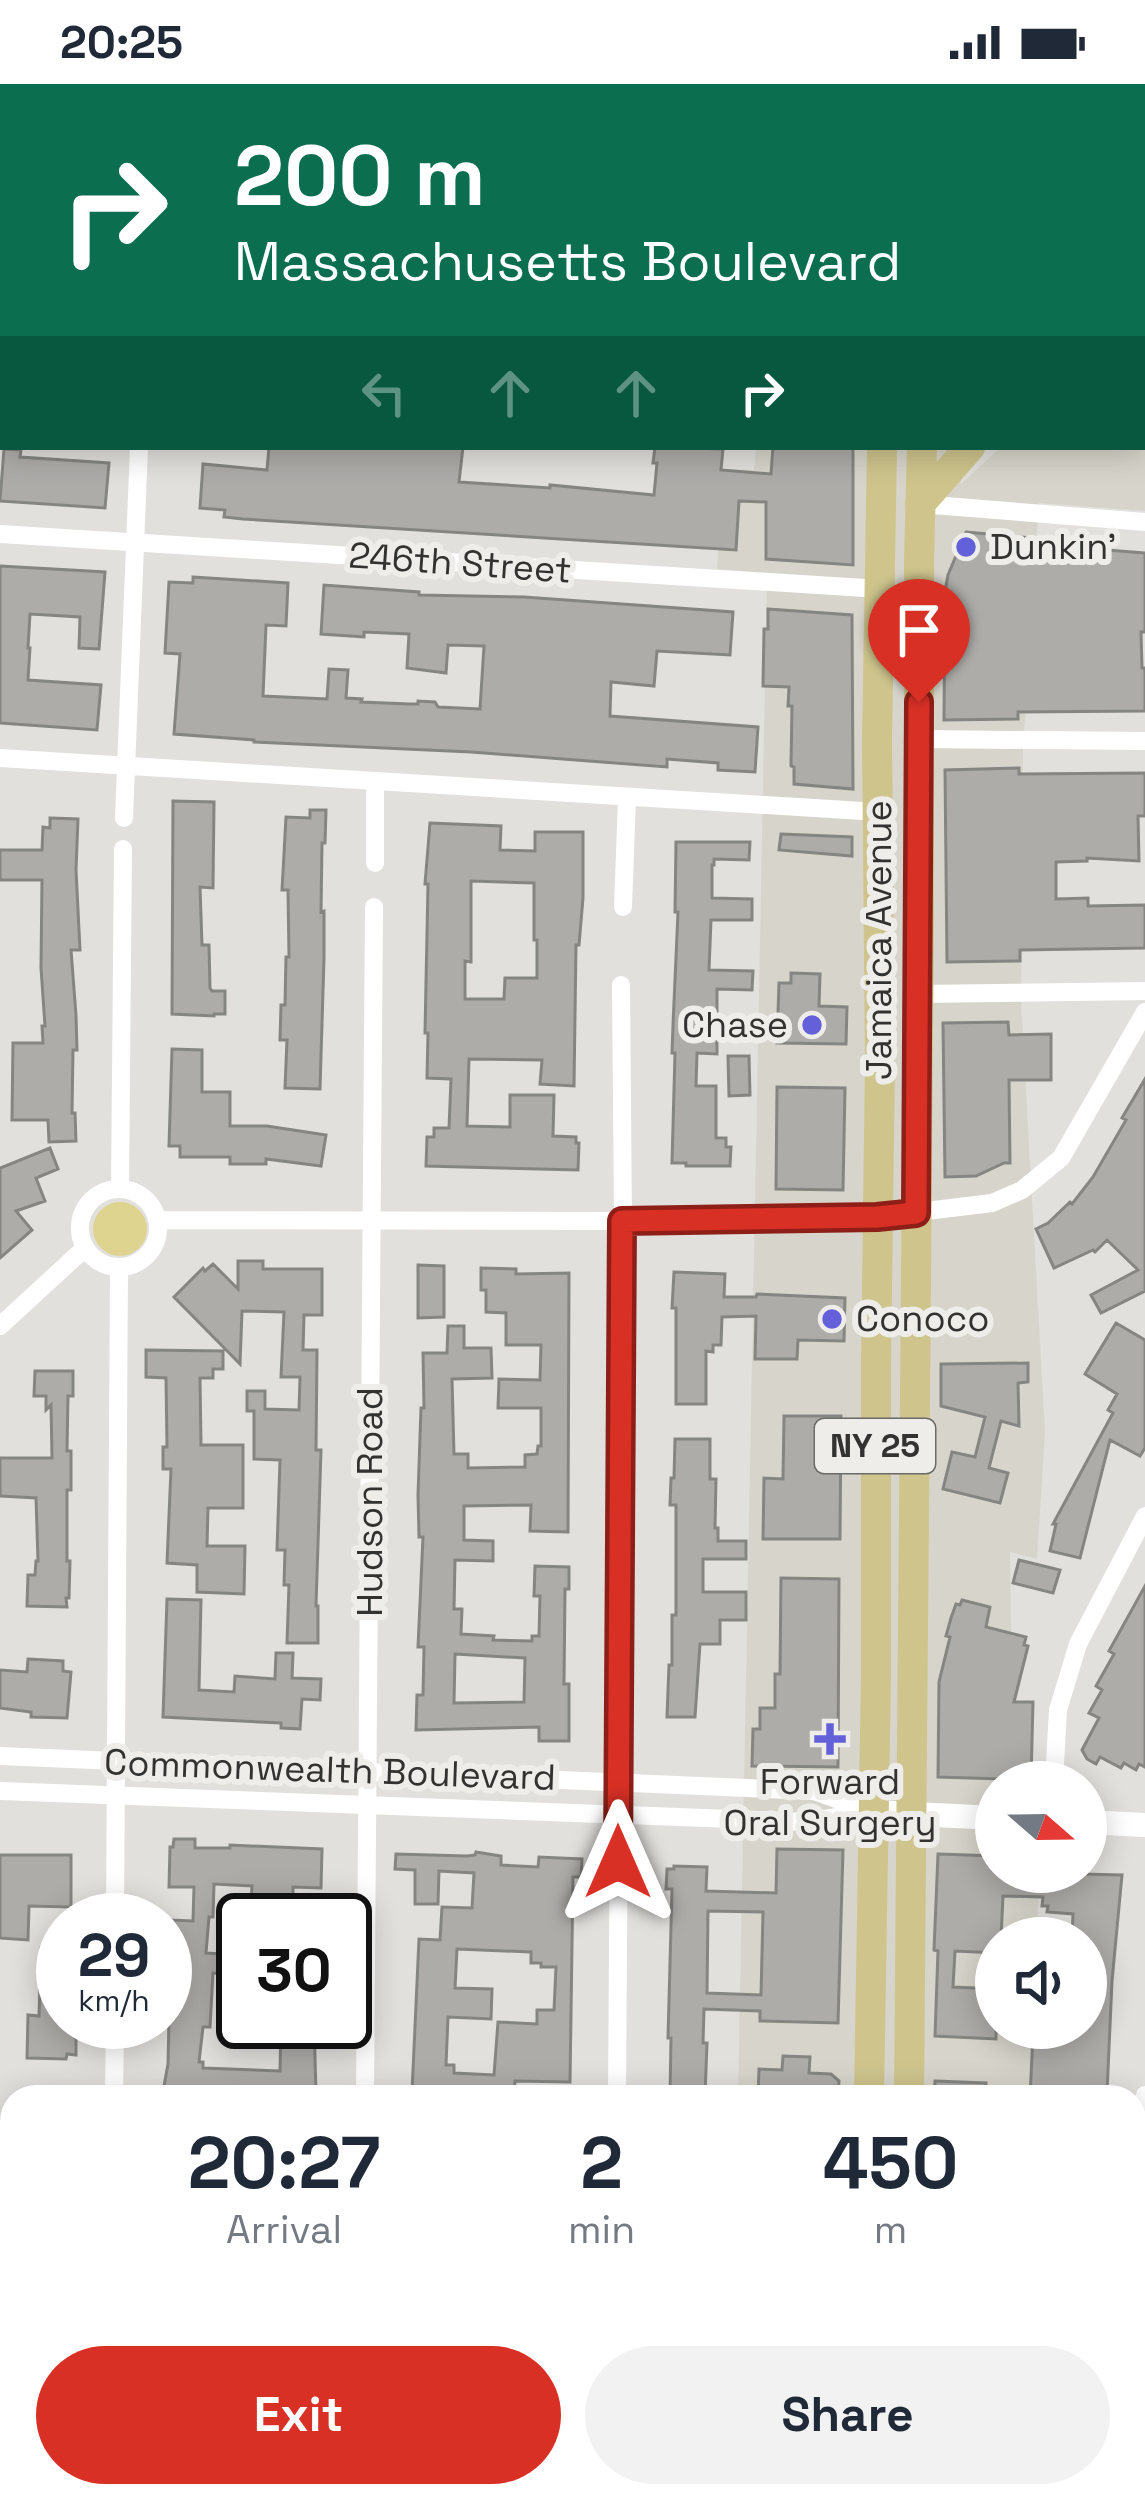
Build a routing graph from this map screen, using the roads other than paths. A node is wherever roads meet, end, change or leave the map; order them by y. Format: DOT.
graph roads {
  1 [pos="139,450"];
  2 [pos="922,450"];
  3 [pos="967,450"];
  4 [pos="882,458"];
  5 [pos="920,504"];
  6 [pos="1145,522"];
  7 [pos="0,534"];
  8 [pos="135,542"];
  9 [pos="881,589"];
  10 [pos="919,591"];
  11 [pos="918,739"];
  12 [pos="1145,741"];
  13 [pos="0,758"];
  14 [pos="126,765"];
  15 [pos="376,782"];
  16 [pos="627,798"];
  17 [pos="879,812"];
  18 [pos="124,818"];
  19 [pos="123,849"];
  20 [pos="375,862"];
  21 [pos="374,907"];
  22 [pos="623,907"];
  23 [pos="919,925"];
  24 [pos="621,985"];
  25 [pos="1145,991"];
  26 [pos="917,994"];
  27 [pos="1145,1012"];
  28 [pos="120,1189"];
  29 [pos="916,1213"];
  30 [pos="877,1217"];
  31 [pos="158,1220"];
  32 [pos="372,1220"];
  33 [pos="622,1221"];
  34 [pos="85,1248"];
  35 [pos="119,1268"];
  36 [pos="0,1326"];
  37 [pos="1145,1516"];
  38 [pos="0,1756"];
  39 [pos="116,1761"];
  40 [pos="1055,1761"];
  41 [pos="368,1772"];
  42 [pos="618,1783"];
  43 [pos="0,1791"];
  44 [pos="116,1796"];
  45 [pos="367,1805"];
  46 [pos="873,1811"];
  47 [pos="912,1814"];
  48 [pos="618,1815"];
  49 [pos="975,1817"];
  50 [pos="1107,1823"];
  51 [pos="1145,1825"];
  52 [pos="116,1893"];
  53 [pos="115,2049"];
  54 [pos="115,2085"];
  55 [pos="364,2085"];
  56 [pos="617,2085"];
  57 [pos="869,2085"];
  58 [pos="909,2085"];
  1 -- 8 [label="street"];
  2 -- 5 [label="main road, Jamaica Avenue"];
  3 -- 5 [label="main road"];
  4 -- 5 [label="main road"];
  4 -- 9 [label="main road, Jamaica Avenue / NY 25"];
  5 -- 6 [label="street"];
  5 -- 10 [label="main road, Jamaica Avenue / NY 25"];
  7 -- 8 [label="street, 246th Street"];
  8 -- 9 [label="street, 246th Street"];
  8 -- 14 [label="street"];
  9 -- 10 [label="main road, 246th Street"];
  9 -- 17 [label="main road, Jamaica Avenue / NY 25"];
  10 -- 11 [label="main road, Jamaica Avenue / NY 25"];
  11 -- 12 [label="street"];
  11 -- 23 [label="main road, Jamaica Avenue / NY 25"];
  13 -- 14 [label="street"];
  14 -- 15 [label="street"];
  14 -- 18 [label="street"];
  15 -- 16 [label="street"];
  15 -- 20 [label="street"];
  16 -- 17 [label="street"];
  16 -- 22 [label="street"];
  17 -- 23 [label="main road"];
  17 -- 30 [label="main road, Jamaica Avenue / NY 25"];
  19 -- 28 [label="street"];
  21 -- 32 [label="street, Hudson Road"];
  23 -- 26 [label="main road, Jamaica Avenue / NY 25"];
  24 -- 33 [label="street"];
  25 -- 26 [label="street"];
  26 -- 29 [label="main road, Jamaica Avenue / NY 25"];
  27 -- 29 [label="street"];
  28 -- 31 [label="street"];
  28 -- 34 [label="street"];
  29 -- 30 [label="street"];
  29 -- 47 [label="main road, Jamaica Avenue / NY 25"];
  30 -- 33 [label="street"];
  30 -- 46 [label="main road, NY 25"];
  31 -- 32 [label="street"];
  31 -- 35 [label="street"];
  32 -- 33 [label="street"];
  32 -- 41 [label="street, Hudson Road"];
  33 -- 42 [label="street"];
  34 -- 35 [label="street"];
  34 -- 36 [label="street"];
  35 -- 39 [label="street"];
  37 -- 40 [label="street"];
  38 -- 39 [label="street, Commonwealth Boulevard"];
  39 -- 41 [label="street, Commonwealth Boulevard"];
  39 -- 44 [label="street"];
  41 -- 42 [label="street, Commonwealth Boulevard"];
  41 -- 45 [label="street, Hudson Road"];
  42 -- 46 [label="street, Commonwealth Boulevard"];
  42 -- 48 [label="street"];
  43 -- 44 [label="street, Commonwealth Boulevard"];
  44 -- 45 [label="street, Commonwealth Boulevard"];
  44 -- 52 [label="street"];
  45 -- 48 [label="street, Commonwealth Boulevard"];
  45 -- 55 [label="street, Hudson Road"];
  46 -- 47 [label="street, Commonwealth Boulevard"];
  46 -- 48 [label="street, Commonwealth Boulevard"];
  46 -- 57 [label="main road, NY 25"];
  47 -- 49 [label="street, Commonwealth Boulevard"];
  47 -- 58 [label="main road, Jamaica Avenue / NY 25"];
  48 -- 56 [label="street"];
  50 -- 51 [label="street"];
  53 -- 54 [label="street"];
}
